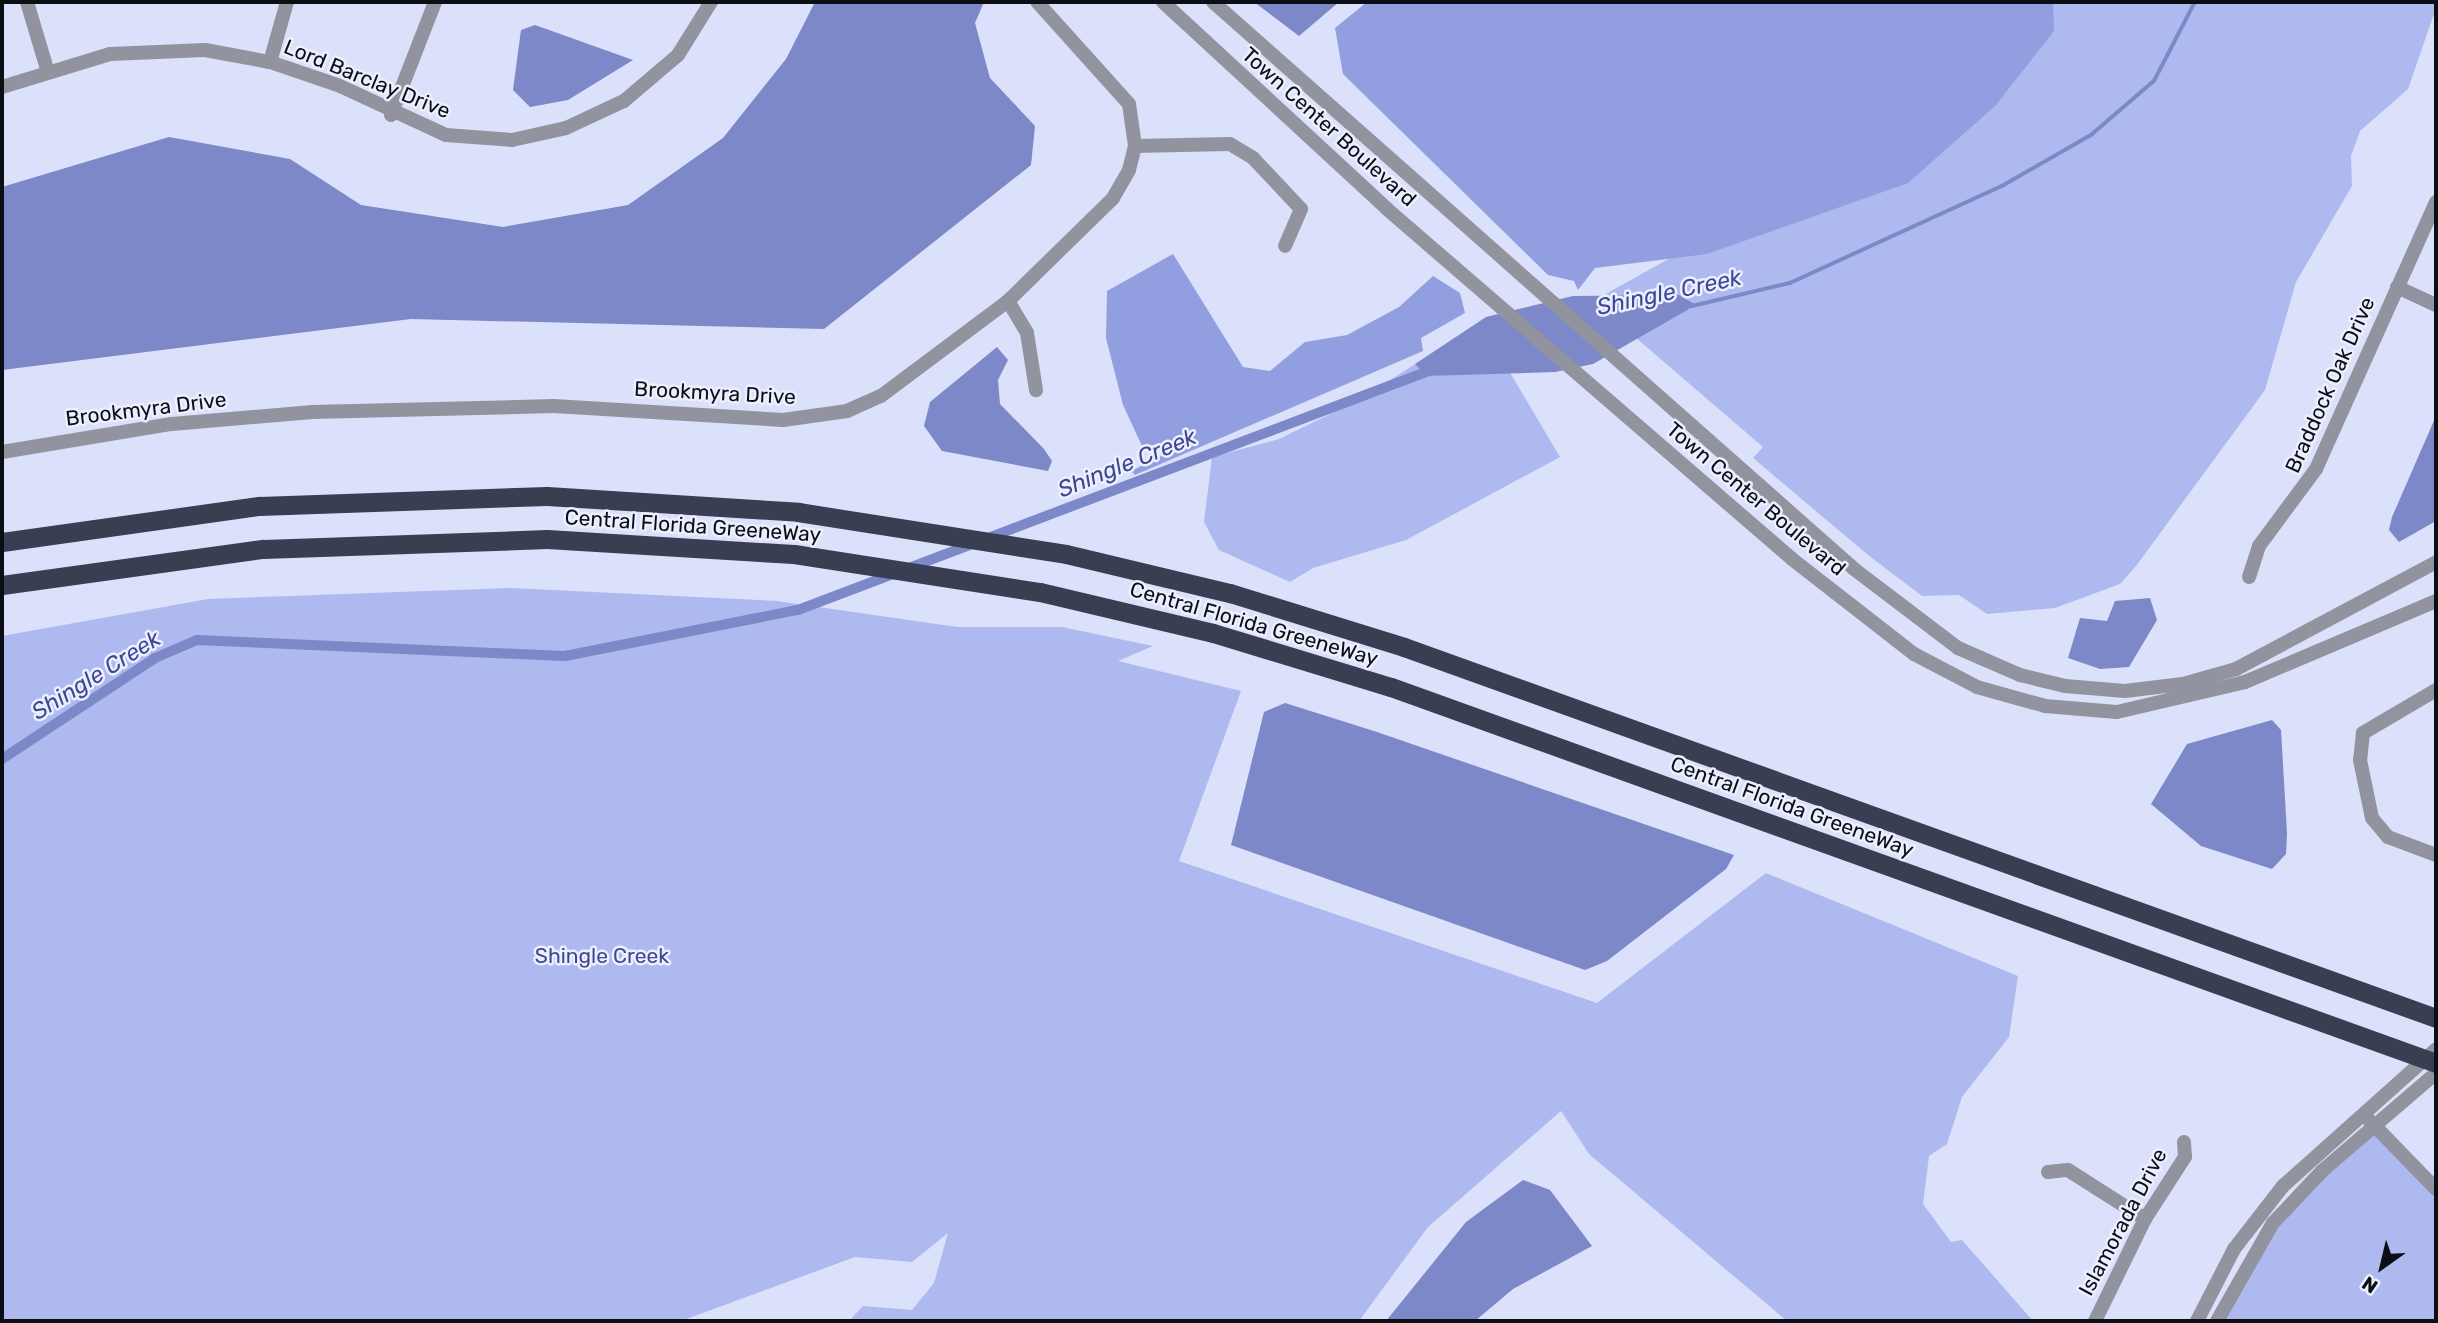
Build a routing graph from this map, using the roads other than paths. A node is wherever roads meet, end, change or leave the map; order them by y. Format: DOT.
graph roads {
  1 [pos="27,2"];
  2 [pos="287,2"];
  3 [pos="435,2"];
  4 [pos="710,2"];
  5 [pos="1037,2"];
  6 [pos="1163,2"];
  7 [pos="1213,2"];
  8 [pos="270,62"];
  9 [pos="47,69"];
  10 [pos="2,87"];
  11 [pos="391,115"];
  12 [pos="1135,146"];
  13 [pos="2436,202"];
  14 [pos="1285,246"];
  15 [pos="2397,287"];
  16 [pos="1008,301"];
  17 [pos="2436,305"];
  18 [pos="1036,390"];
  19 [pos="2,452"];
  20 [pos="2,542"];
  21 [pos="2436,562"];
  22 [pos="2249,577"];
  23 [pos="2,585"];
  24 [pos="2436,601"];
  25 [pos="2436,690"];
  26 [pos="2436,855"];
  27 [pos="2436,1018"];
  28 [pos="2436,1049"];
  29 [pos="2436,1063"];
  30 [pos="2436,1073"];
  31 [pos="2362,1113"];
  32 [pos="2373,1126"];
  33 [pos="2184,1142"];
  34 [pos="2049,1171"];
  35 [pos="2436,1189"];
  36 [pos="2145,1219"];
  37 [pos="2095,1321"];
  38 [pos="2197,1321"];
  39 [pos="2217,1321"];
  1 -- 9 [label="street"];
  2 -- 8 [label="street"];
  3 -- 11 [label="street"];
  4 -- 11 [label="street, Lord Barclay Drive"];
  5 -- 12 [label="street"];
  6 -- 24 [label="street, Town Center Boulevard"];
  7 -- 21 [label="street, Town Center Boulevard"];
  8 -- 9 [label="street, Lord Barclay Drive"];
  8 -- 11 [label="street, Lord Barclay Drive"];
  9 -- 10 [label="street, Lord Barclay Drive"];
  12 -- 14 [label="street"];
  12 -- 16 [label="street, Brookmyra Drive"];
  13 -- 15 [label="street, Braddock Oak Drive"];
  15 -- 17 [label="street"];
  15 -- 22 [label="street, Braddock Oak Drive"];
  16 -- 18 [label="street"];
  16 -- 19 [label="street, Brookmyra Drive"];
  20 -- 27 [label="highway, Central Florida GreeneWay"];
  23 -- 29 [label="highway, Central Florida GreeneWay"];
  25 -- 26 [label="street"];
  28 -- 31 [label="street"];
  30 -- 32 [label="street"];
  31 -- 32 [label="street"];
  31 -- 38 [label="street"];
  32 -- 35 [label="street"];
  32 -- 39 [label="street"];
  33 -- 36 [label="street, Islamorada Drive"];
  34 -- 36 [label="street"];
  36 -- 37 [label="street, Islamorada Drive"];
}
